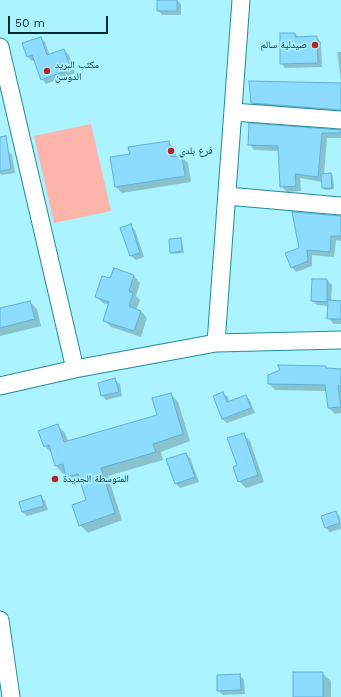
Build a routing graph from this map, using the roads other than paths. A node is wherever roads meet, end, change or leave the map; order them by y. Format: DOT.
graph roads {
  1 [pos="241,0"];
  2 [pos="0,47"];
  3 [pos="233,112"];
  4 [pos="341,120"];
  5 [pos="227,196"];
  6 [pos="341,206"];
  7 [pos="341,340"];
  8 [pos="216,343"];
  9 [pos="75,369"];
  10 [pos="0,386"];
  11 [pos="0,620"];
  12 [pos="11,697"];
  1 -- 3 [label="street"];
  2 -- 9 [label="street"];
  3 -- 4 [label="street"];
  3 -- 5 [label="street"];
  5 -- 6 [label="street"];
  5 -- 8 [label="street"];
  7 -- 8 [label="street"];
  8 -- 9 [label="street"];
  9 -- 10 [label="street"];
  11 -- 12 [label="street"];
}
